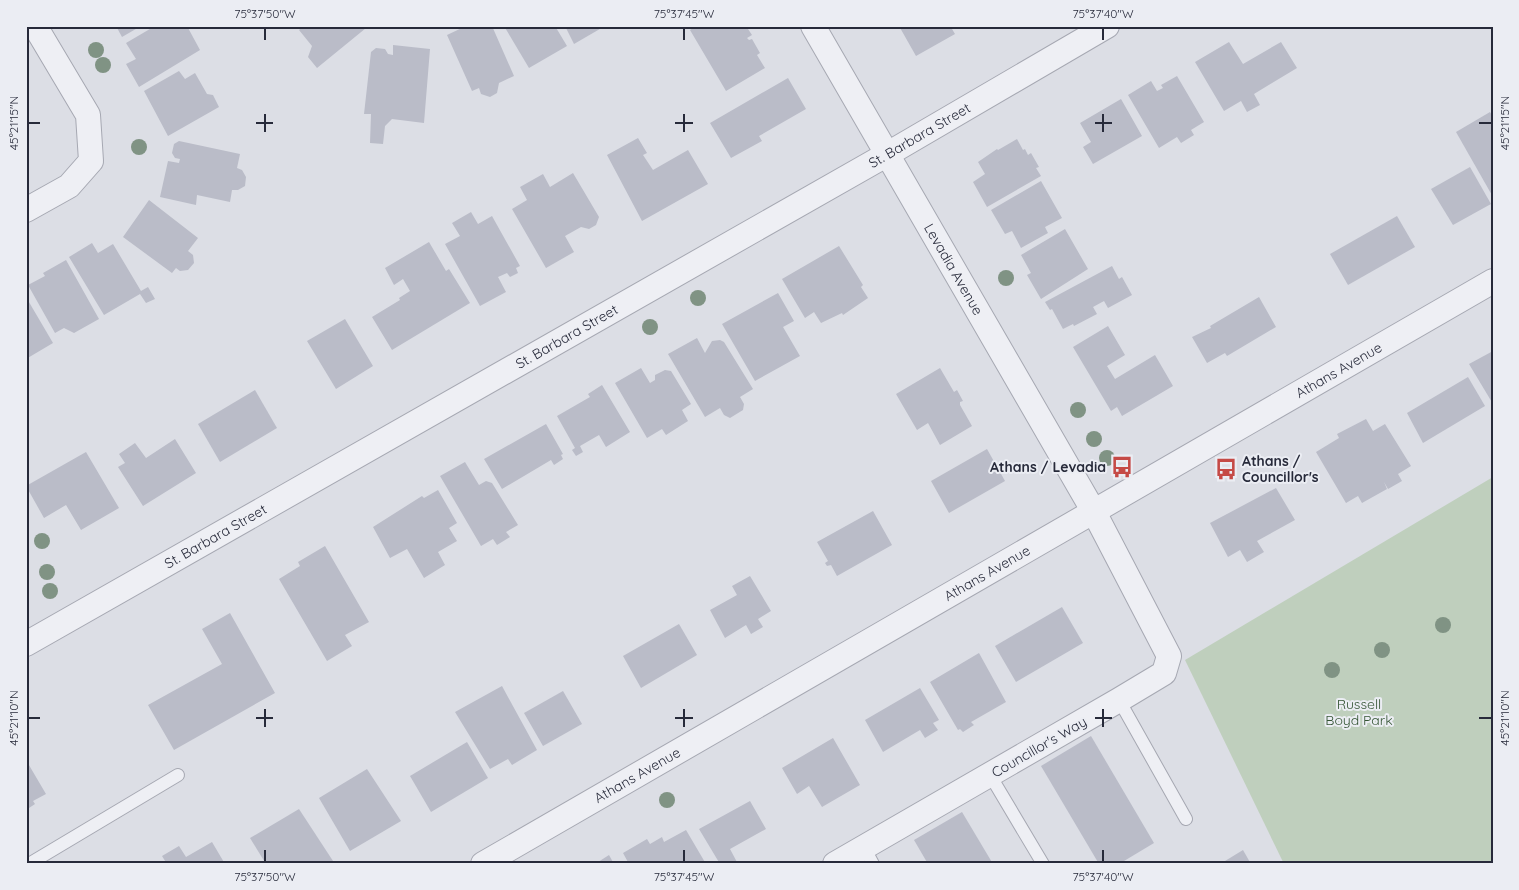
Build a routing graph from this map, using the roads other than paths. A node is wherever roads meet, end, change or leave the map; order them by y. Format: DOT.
graph roads {
  1 [pos="35,26"];
  2 [pos="813,26"];
  3 [pos="1107,26"];
  4 [pos="886,155"];
  5 [pos="26,210"];
  6 [pos="1493,281"];
  7 [pos="1094,512"];
  8 [pos="26,644"];
  9 [pos="1119,700"];
  10 [pos="178,775"];
  11 [pos="990,775"];
  12 [pos="1186,819"];
  13 [pos="868,856"];
  14 [pos="28,864"];
  15 [pos="483,864"];
  16 [pos="835,864"];
  17 [pos="1043,864"];
  1 -- 5 [label="street"];
  2 -- 4 [label="street, Levadia Avenue"];
  3 -- 4 [label="street, St. Barbara Street"];
  4 -- 7 [label="street, Levadia Avenue"];
  4 -- 8 [label="street, St. Barbara Street"];
  6 -- 7 [label="street, Athans Avenue"];
  7 -- 9 [label="street, Councillor's Way"];
  7 -- 15 [label="street, Athans Avenue"];
  9 -- 11 [label="street, Councillor's Way"];
  9 -- 12 [label="lane"];
  10 -- 14 [label="lane"];
  11 -- 13 [label="street, Councillor's Way"];
  11 -- 17 [label="lane"];
  13 -- 16 [label="street, Councillor's Way"];
}
